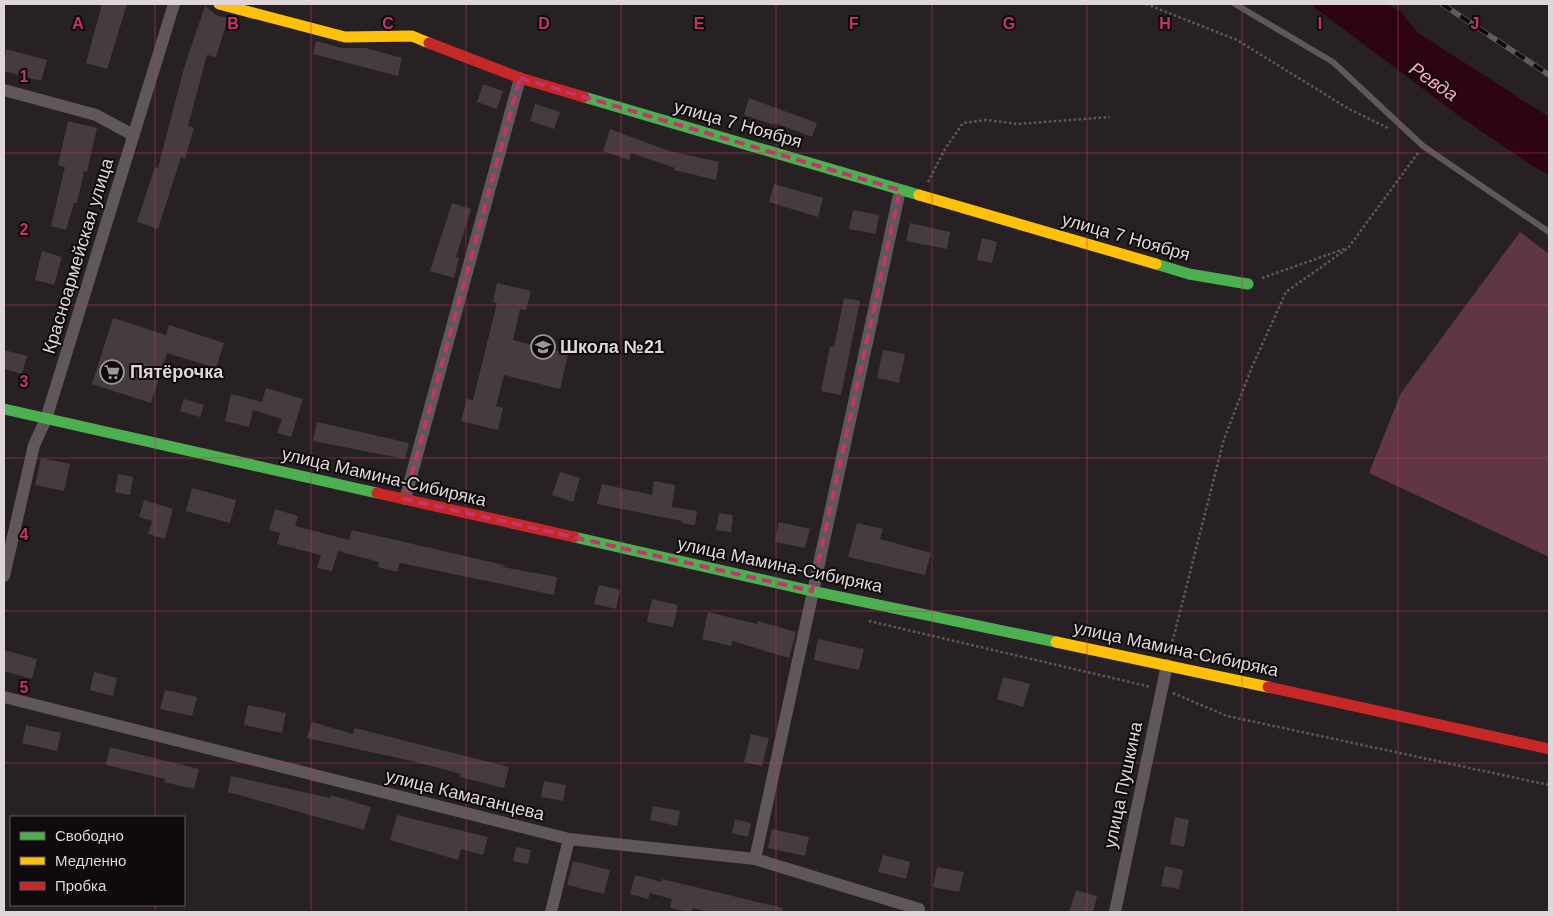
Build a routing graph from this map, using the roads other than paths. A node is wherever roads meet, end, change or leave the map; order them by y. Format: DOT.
graph roads {
  1 [pos="174,4"];
  2 [pos="219,4"];
  3 [pos="1235,4"];
  4 [pos="520,78"];
  5 [pos="4,90"];
  6 [pos="133,135"];
  7 [pos="900,190"];
  8 [pos="1549,232"];
  9 [pos="1248,284"];
  10 [pos="4,409"];
  11 [pos="46,419"];
  12 [pos="405,499"];
  13 [pos="4,576"];
  14 [pos="812,591"];
  15 [pos="1167,664"];
  16 [pos="4,697"];
  17 [pos="1549,749"];
  18 [pos="569,839"];
  19 [pos="755,859"];
  20 [pos="919,909"];
  21 [pos="551,912"];
  22 [pos="1115,912"];
  1 -- 6 [label="street, Красноармейская улица"];
  2 -- 4 [label="street, улица 7 Ноября"];
  3 -- 8 [label="lane"];
  4 -- 7 [label="street, улица 7 Ноября"];
  4 -- 12 [label="street"];
  5 -- 6 [label="street"];
  6 -- 11 [label="street, Красноармейская улица"];
  7 -- 9 [label="street, улица 7 Ноября"];
  7 -- 14 [label="street"];
  10 -- 11 [label="street, улица Мамина-Сибиряка"];
  11 -- 12 [label="street, улица Мамина-Сибиряка"];
  11 -- 13 [label="street, Красноармейская улица"];
  12 -- 14 [label="street, улица Мамина-Сибиряка"];
  14 -- 15 [label="street, улица Мамина-Сибиряка"];
  14 -- 19 [label="street"];
  15 -- 17 [label="street, улица Мамина-Сибиряка"];
  15 -- 22 [label="street, улица Пушкина"];
  16 -- 18 [label="street, улица Камаганцева"];
  18 -- 19 [label="street, улица Камаганцева"];
  18 -- 21 [label="street"];
  19 -- 20 [label="street, улица Камаганцева"];
}
